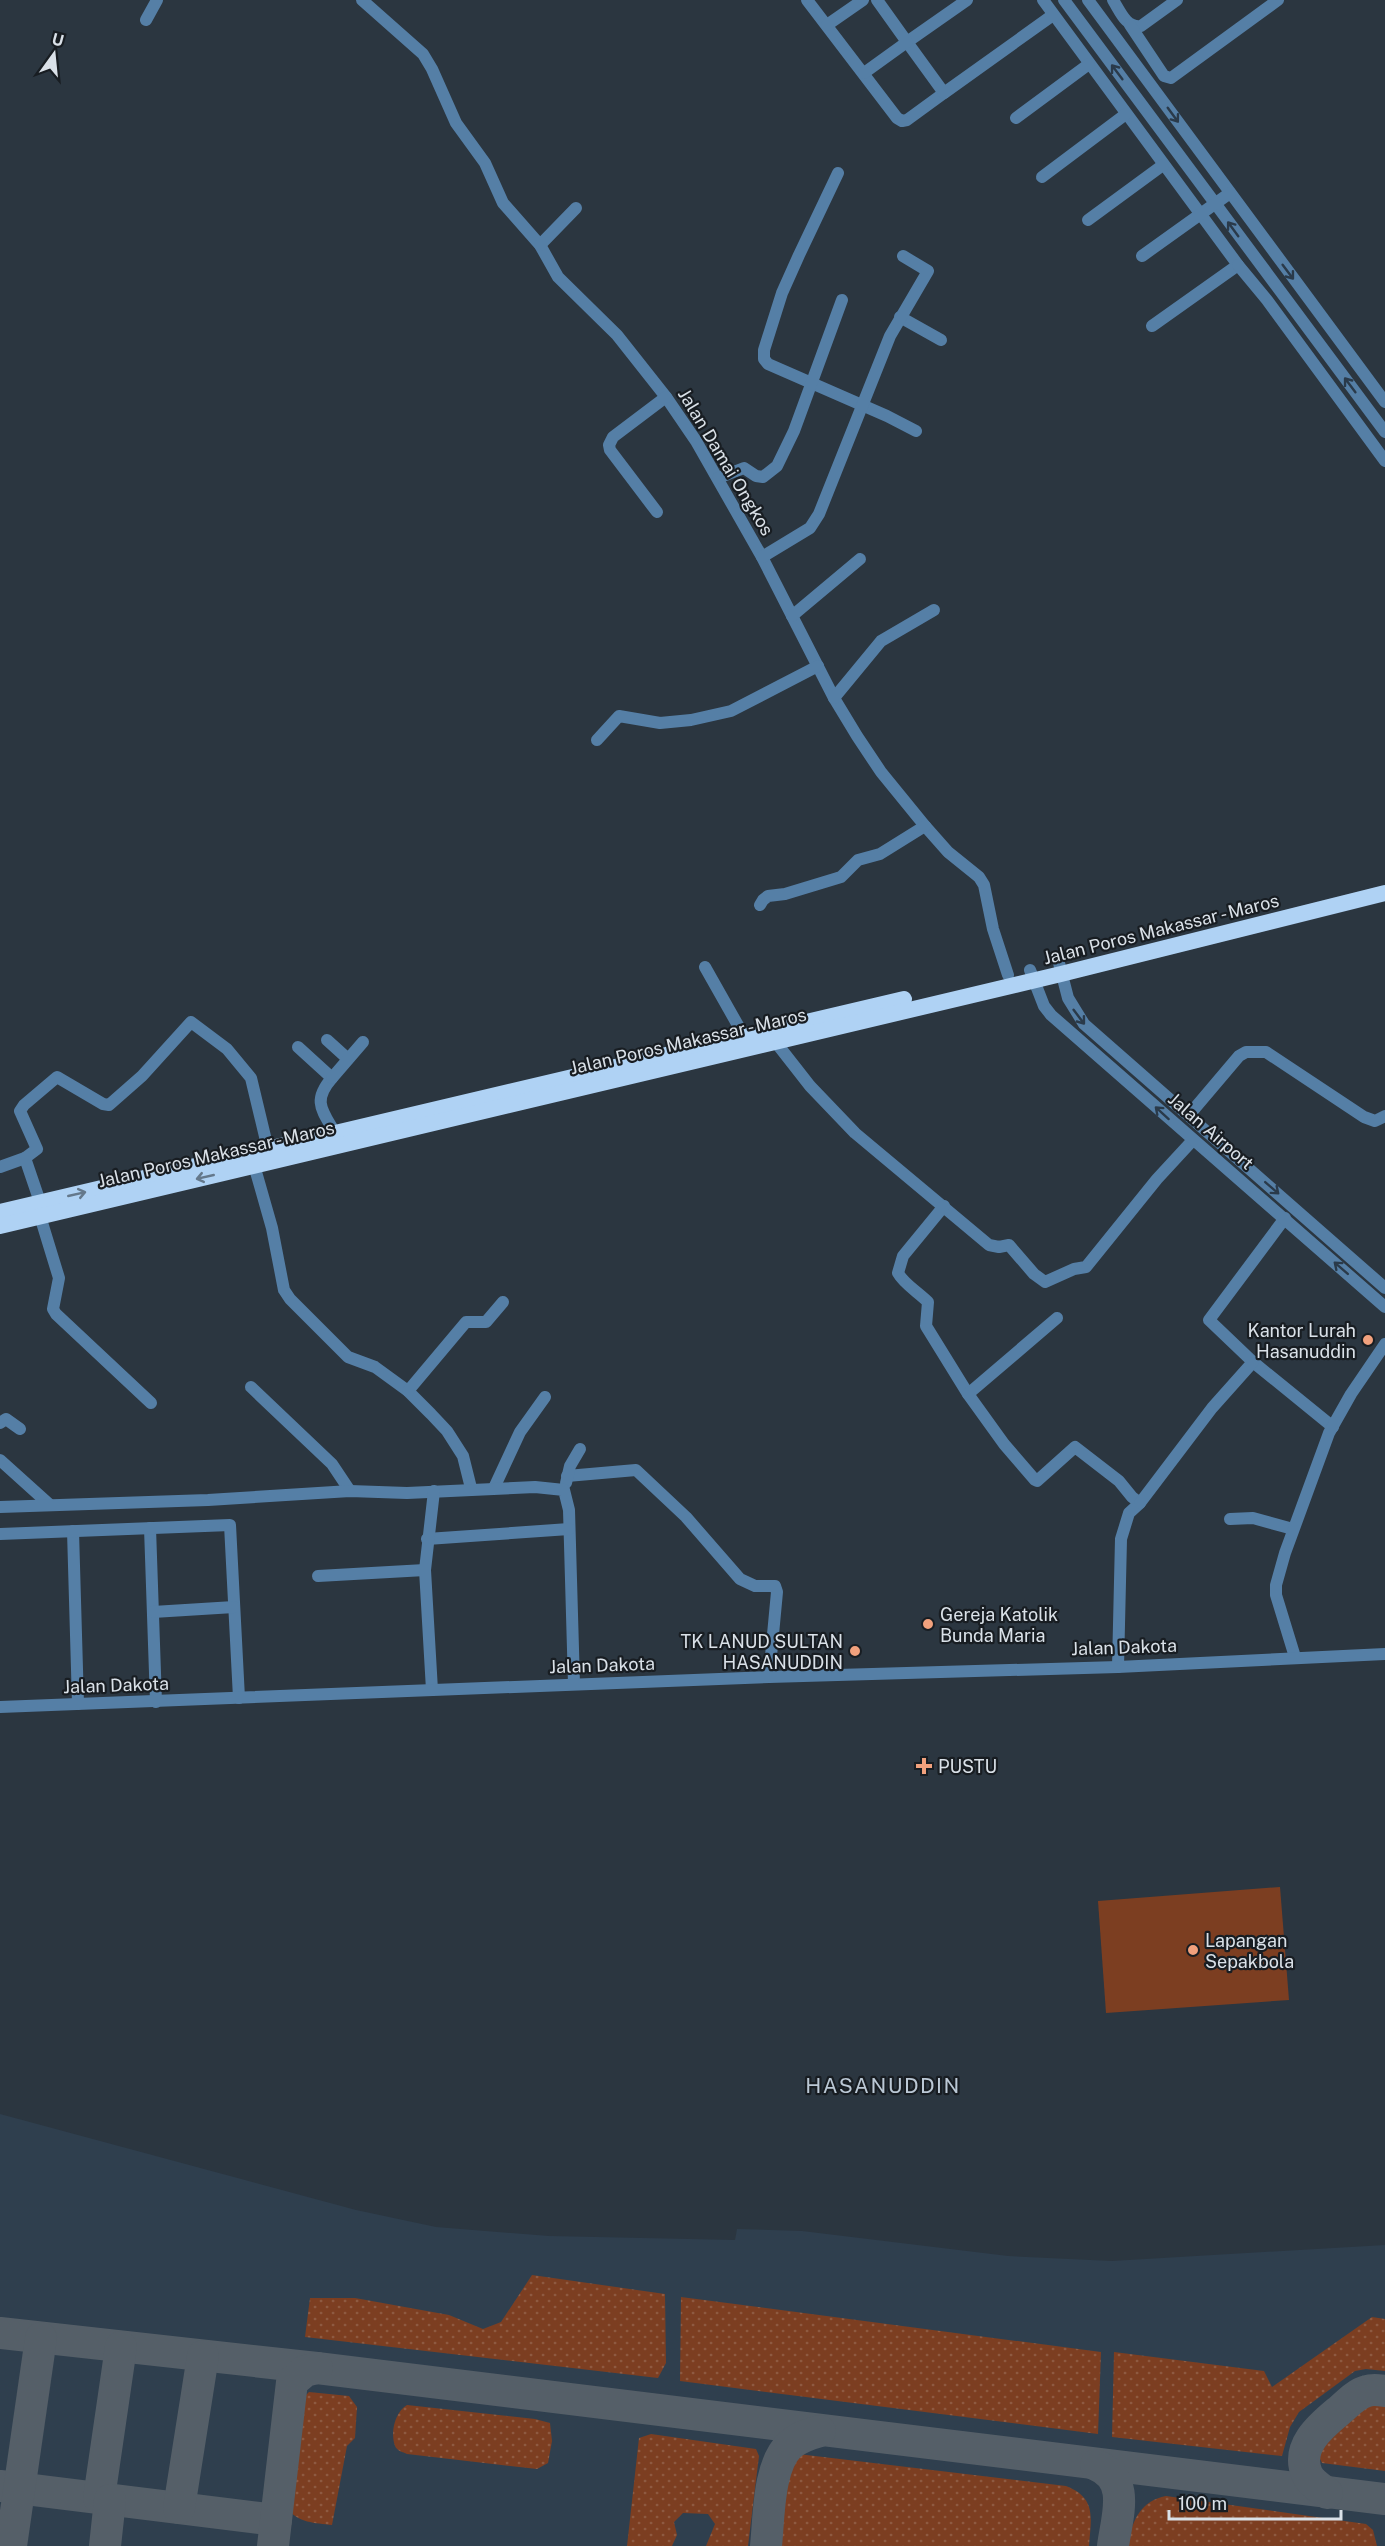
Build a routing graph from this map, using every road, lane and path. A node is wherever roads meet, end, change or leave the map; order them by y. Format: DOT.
graph roads {
  1 [pos="157,0"];
  2 [pos="362,0"];
  3 [pos="807,0"];
  4 [pos="863,0"];
  5 [pos="877,0"];
  6 [pos="967,0"];
  7 [pos="1043,0"];
  8 [pos="1064,0"];
  9 [pos="1088,0"];
  10 [pos="1113,0"];
  11 [pos="1177,0"];
  12 [pos="1278,0"];
  13 [pos="1053,15"];
  14 [pos="146,20"];
  15 [pos="827,25"];
  16 [pos="1130,25"];
  17 [pos="907,42"];
  18 [pos="1089,64"];
  19 [pos="864,73"];
  20 [pos="944,93"];
  21 [pos="1126,114"];
  22 [pos="1016,118"];
  23 [pos="1163,165"];
  24 [pos="838,173"];
  25 [pos="1042,177"];
  26 [pos="1230,193"];
  27 [pos="1216,205"];
  28 [pos="576,208"];
  29 [pos="1201,214"];
  30 [pos="1088,220"];
  31 [pos="540,245"];
  32 [pos="903,256"];
  33 [pos="1142,256"];
  34 [pos="1238,265"];
  35 [pos="842,300"];
  36 [pos="900,316"];
  37 [pos="1152,326"];
  38 [pos="941,340"];
  39 [pos="1347,350"];
  40 [pos="1331,360"];
  41 [pos="811,384"];
  42 [pos="666,397"];
  43 [pos="1385,402"];
  44 [pos="862,405"];
  45 [pos="916,431"];
  46 [pos="1385,432"];
  47 [pos="1385,461"];
  48 [pos="718,478"];
  49 [pos="657,512"];
  50 [pos="762,557"];
  51 [pos="860,559"];
  52 [pos="934,610"];
  53 [pos="792,616"];
  54 [pos="818,666"];
  55 [pos="834,698"];
  56 [pos="597,740"];
  57 [pos="925,826"];
  58 [pos="1385,883"];
  59 [pos="1385,893"];
  60 [pos="760,905"];
  61 [pos="705,968"];
  62 [pos="1060,968"];
  63 [pos="1008,975"];
  64 [pos="1031,975"];
  65 [pos="744,1035"];
  66 [pos="327,1040"];
  67 [pos="774,1040"];
  68 [pos="363,1042"];
  69 [pos="298,1047"];
  70 [pos="1119,1054"];
  71 [pos="348,1059"];
  72 [pos="1110,1064"];
  73 [pos="332,1078"];
  74 [pos="1189,1115"];
  75 [pos="1385,1116"];
  76 [pos="335,1133"];
  77 [pos="1193,1140"];
  78 [pos="300,1148"];
  79 [pos="268,1149"];
  80 [pos="25,1158"];
  81 [pos="254,1165"];
  82 [pos="0,1167"];
  83 [pos="944,1206"];
  84 [pos="40,1209"];
  85 [pos="0,1212"];
  86 [pos="1285,1218"];
  87 [pos="0,1226"];
  88 [pos="1380,1284"];
  89 [pos="1366,1290"];
  90 [pos="503,1302"];
  91 [pos="1385,1307"];
  92 [pos="1057,1318"];
  93 [pos="1385,1344"];
  94 [pos="1253,1362"];
  95 [pos="251,1387"];
  96 [pos="408,1391"];
  97 [pos="968,1394"];
  98 [pos="545,1397"];
  99 [pos="151,1403"];
  100 [pos="0,1423"];
  101 [pos="1333,1427"];
  102 [pos="20,1429"];
  103 [pos="580,1449"];
  104 [pos="0,1460"];
  105 [pos="567,1476"];
  106 [pos="471,1488"];
  107 [pos="494,1488"];
  108 [pos="564,1490"];
  109 [pos="350,1491"];
  110 [pos="434,1491"];
  111 [pos="1140,1503"];
  112 [pos="50,1505"];
  113 [pos="0,1507"];
  114 [pos="1230,1519"];
  115 [pos="150,1528"];
  116 [pos="569,1529"];
  117 [pos="1293,1529"];
  118 [pos="73,1531"];
  119 [pos="0,1534"];
  120 [pos="427,1539"];
  121 [pos="425,1570"];
  122 [pos="318,1576"];
  123 [pos="234,1607"];
  124 [pos="153,1612"];
  125 [pos="1385,1654"];
  126 [pos="1295,1657"];
  127 [pos="1118,1667"];
  128 [pos="769,1677"];
  129 [pos="574,1684"];
  130 [pos="432,1690"];
  131 [pos="239,1698"];
  132 [pos="156,1702"];
  133 [pos="78,1704"];
  134 [pos="0,1707"];
  1 -- 14 [label="street"];
  2 -- 31 [label="street, Jalan Damai Ongkos"];
  3 -- 15 [label="street"];
  4 -- 15 [label="street"];
  5 -- 17 [label="street"];
  6 -- 17 [label="street"];
  7 -- 13 [label="street"];
  27 -- 8 [label="street, one-way"];
  9 -- 26 [label="street, one-way"];
  10 -- 16 [label="street"];
  11 -- 16 [label="street"];
  12 -- 16 [label="street"];
  13 -- 18 [label="street"];
  13 -- 20 [label="street"];
  15 -- 19 [label="street"];
  17 -- 19 [label="street"];
  17 -- 20 [label="street"];
  18 -- 21 [label="street"];
  18 -- 22 [label="street"];
  19 -- 20 [label="street"];
  21 -- 23 [label="street"];
  21 -- 25 [label="street"];
  23 -- 29 [label="street"];
  23 -- 30 [label="street"];
  24 -- 41 [label="street"];
  26 -- 27 [label="street"];
  26 -- 39 [label="street, one-way"];
  27 -- 29 [label="street"];
  40 -- 27 [label="street, one-way"];
  28 -- 31 [label="street"];
  29 -- 33 [label="street"];
  29 -- 34 [label="street"];
  31 -- 42 [label="street, Jalan Damai Ongkos"];
  32 -- 36 [label="street"];
  34 -- 37 [label="street"];
  34 -- 47 [label="street"];
  35 -- 41 [label="street"];
  36 -- 38 [label="street"];
  36 -- 44 [label="street"];
  39 -- 40 [label="street"];
  39 -- 43 [label="street"];
  46 -- 40 [label="street, one-way"];
  41 -- 44 [label="street"];
  41 -- 48 [label="street"];
  42 -- 48 [label="street, Jalan Damai Ongkos"];
  42 -- 49 [label="street"];
  44 -- 45 [label="street"];
  44 -- 50 [label="street"];
  48 -- 50 [label="street, Jalan Damai Ongkos"];
  50 -- 53 [label="street, Jalan Damai Ongkos"];
  51 -- 53 [label="street"];
  52 -- 55 [label="street"];
  53 -- 54 [label="street, Jalan Damai Ongkos"];
  54 -- 55 [label="street, Jalan Damai Ongkos"];
  54 -- 56 [label="street"];
  55 -- 57 [label="street, Jalan Damai Ongkos"];
  57 -- 60 [label="street"];
  57 -- 63 [label="street, Jalan Damai Ongkos"];
  58 -- 62 [label="highway, Jalan Poros Makassar - Maros"];
  59 -- 62 [label="highway, Jalan Poros Makassar - Maros"];
  61 -- 65 [label="street"];
  62 -- 64 [label="highway, Jalan Poros Makassar - Maros"];
  62 -- 70 [label="street, Jalan Airport, one-way"];
  63 -- 64 [label="highway, Jalan Poros Makassar - Maros"];
  63 -- 65 [label="highway, Jalan Poros Makassar - Maros"];
  64 -- 67 [label="highway, Jalan Poros Makassar - Maros"];
  64 -- 72 [label="street, Jalan Airport"];
  65 -- 76 [label="highway, Jalan Poros Makassar - Maros"];
  66 -- 71 [label="street"];
  67 -- 78 [label="highway, Jalan Poros Makassar - Maros"];
  67 -- 83 [label="street"];
  68 -- 71 [label="street"];
  69 -- 73 [label="street"];
  70 -- 72 [label="street"];
  70 -- 74 [label="street, Jalan Airport"];
  71 -- 73 [label="street"];
  77 -- 72 [label="street, Jalan Airport, one-way"];
  73 -- 76 [label="street"];
  74 -- 75 [label="street"];
  74 -- 88 [label="street, Jalan Airport, one-way"];
  76 -- 78 [label="highway, Jalan Poros Makassar - Maros"];
  77 -- 83 [label="street"];
  77 -- 86 [label="street, Jalan Airport"];
  78 -- 79 [label="highway, Jalan Poros Makassar - Maros"];
  78 -- 81 [label="highway, Jalan Poros Makassar - Maros"];
  79 -- 80 [label="street"];
  84 -- 79 [label="highway, Jalan Poros Makassar - Maros, one-way"];
  80 -- 82 [label="street"];
  80 -- 84 [label="street"];
  81 -- 84 [label="highway, Jalan Poros Makassar - Maros, one-way"];
  81 -- 96 [label="street"];
  83 -- 97 [label="street"];
  84 -- 85 [label="highway, Jalan Poros Makassar - Maros"];
  84 -- 87 [label="highway, Jalan Poros Makassar - Maros"];
  84 -- 99 [label="street"];
  89 -- 86 [label="street, Jalan Airport, one-way"];
  86 -- 94 [label="street"];
  88 -- 89 [label="street"];
  89 -- 91 [label="street, Jalan Airport"];
  90 -- 96 [label="street"];
  92 -- 97 [label="street"];
  93 -- 101 [label="street"];
  94 -- 101 [label="street"];
  94 -- 111 [label="street"];
  95 -- 109 [label="street"];
  96 -- 106 [label="street"];
  97 -- 111 [label="street"];
  98 -- 107 [label="street"];
  100 -- 102 [label="street"];
  101 -- 117 [label="street"];
  103 -- 105 [label="street"];
  104 -- 112 [label="street"];
  105 -- 108 [label="street"];
  105 -- 128 [label="street"];
  106 -- 107 [label="street"];
  106 -- 110 [label="street"];
  107 -- 108 [label="street"];
  108 -- 116 [label="street"];
  109 -- 110 [label="street"];
  109 -- 112 [label="street"];
  110 -- 120 [label="street"];
  111 -- 127 [label="street"];
  112 -- 113 [label="street"];
  114 -- 117 [label="street"];
  115 -- 118 [label="street"];
  115 -- 123 [label="street"];
  115 -- 124 [label="street"];
  116 -- 120 [label="street"];
  116 -- 129 [label="street"];
  117 -- 126 [label="street"];
  118 -- 119 [label="street"];
  118 -- 133 [label="street"];
  120 -- 121 [label="street"];
  121 -- 122 [label="street"];
  121 -- 130 [label="street"];
  123 -- 124 [label="street"];
  123 -- 131 [label="street"];
  124 -- 132 [label="street"];
  125 -- 126 [label="street, Jalan Dakota"];
  126 -- 127 [label="street, Jalan Dakota"];
  127 -- 128 [label="street, Jalan Dakota"];
  128 -- 129 [label="street, Jalan Dakota"];
  129 -- 130 [label="street, Jalan Dakota"];
  130 -- 131 [label="street, Jalan Dakota"];
  131 -- 132 [label="street, Jalan Dakota"];
  132 -- 133 [label="street, Jalan Dakota"];
  133 -- 134 [label="street, Jalan Dakota"];
}
